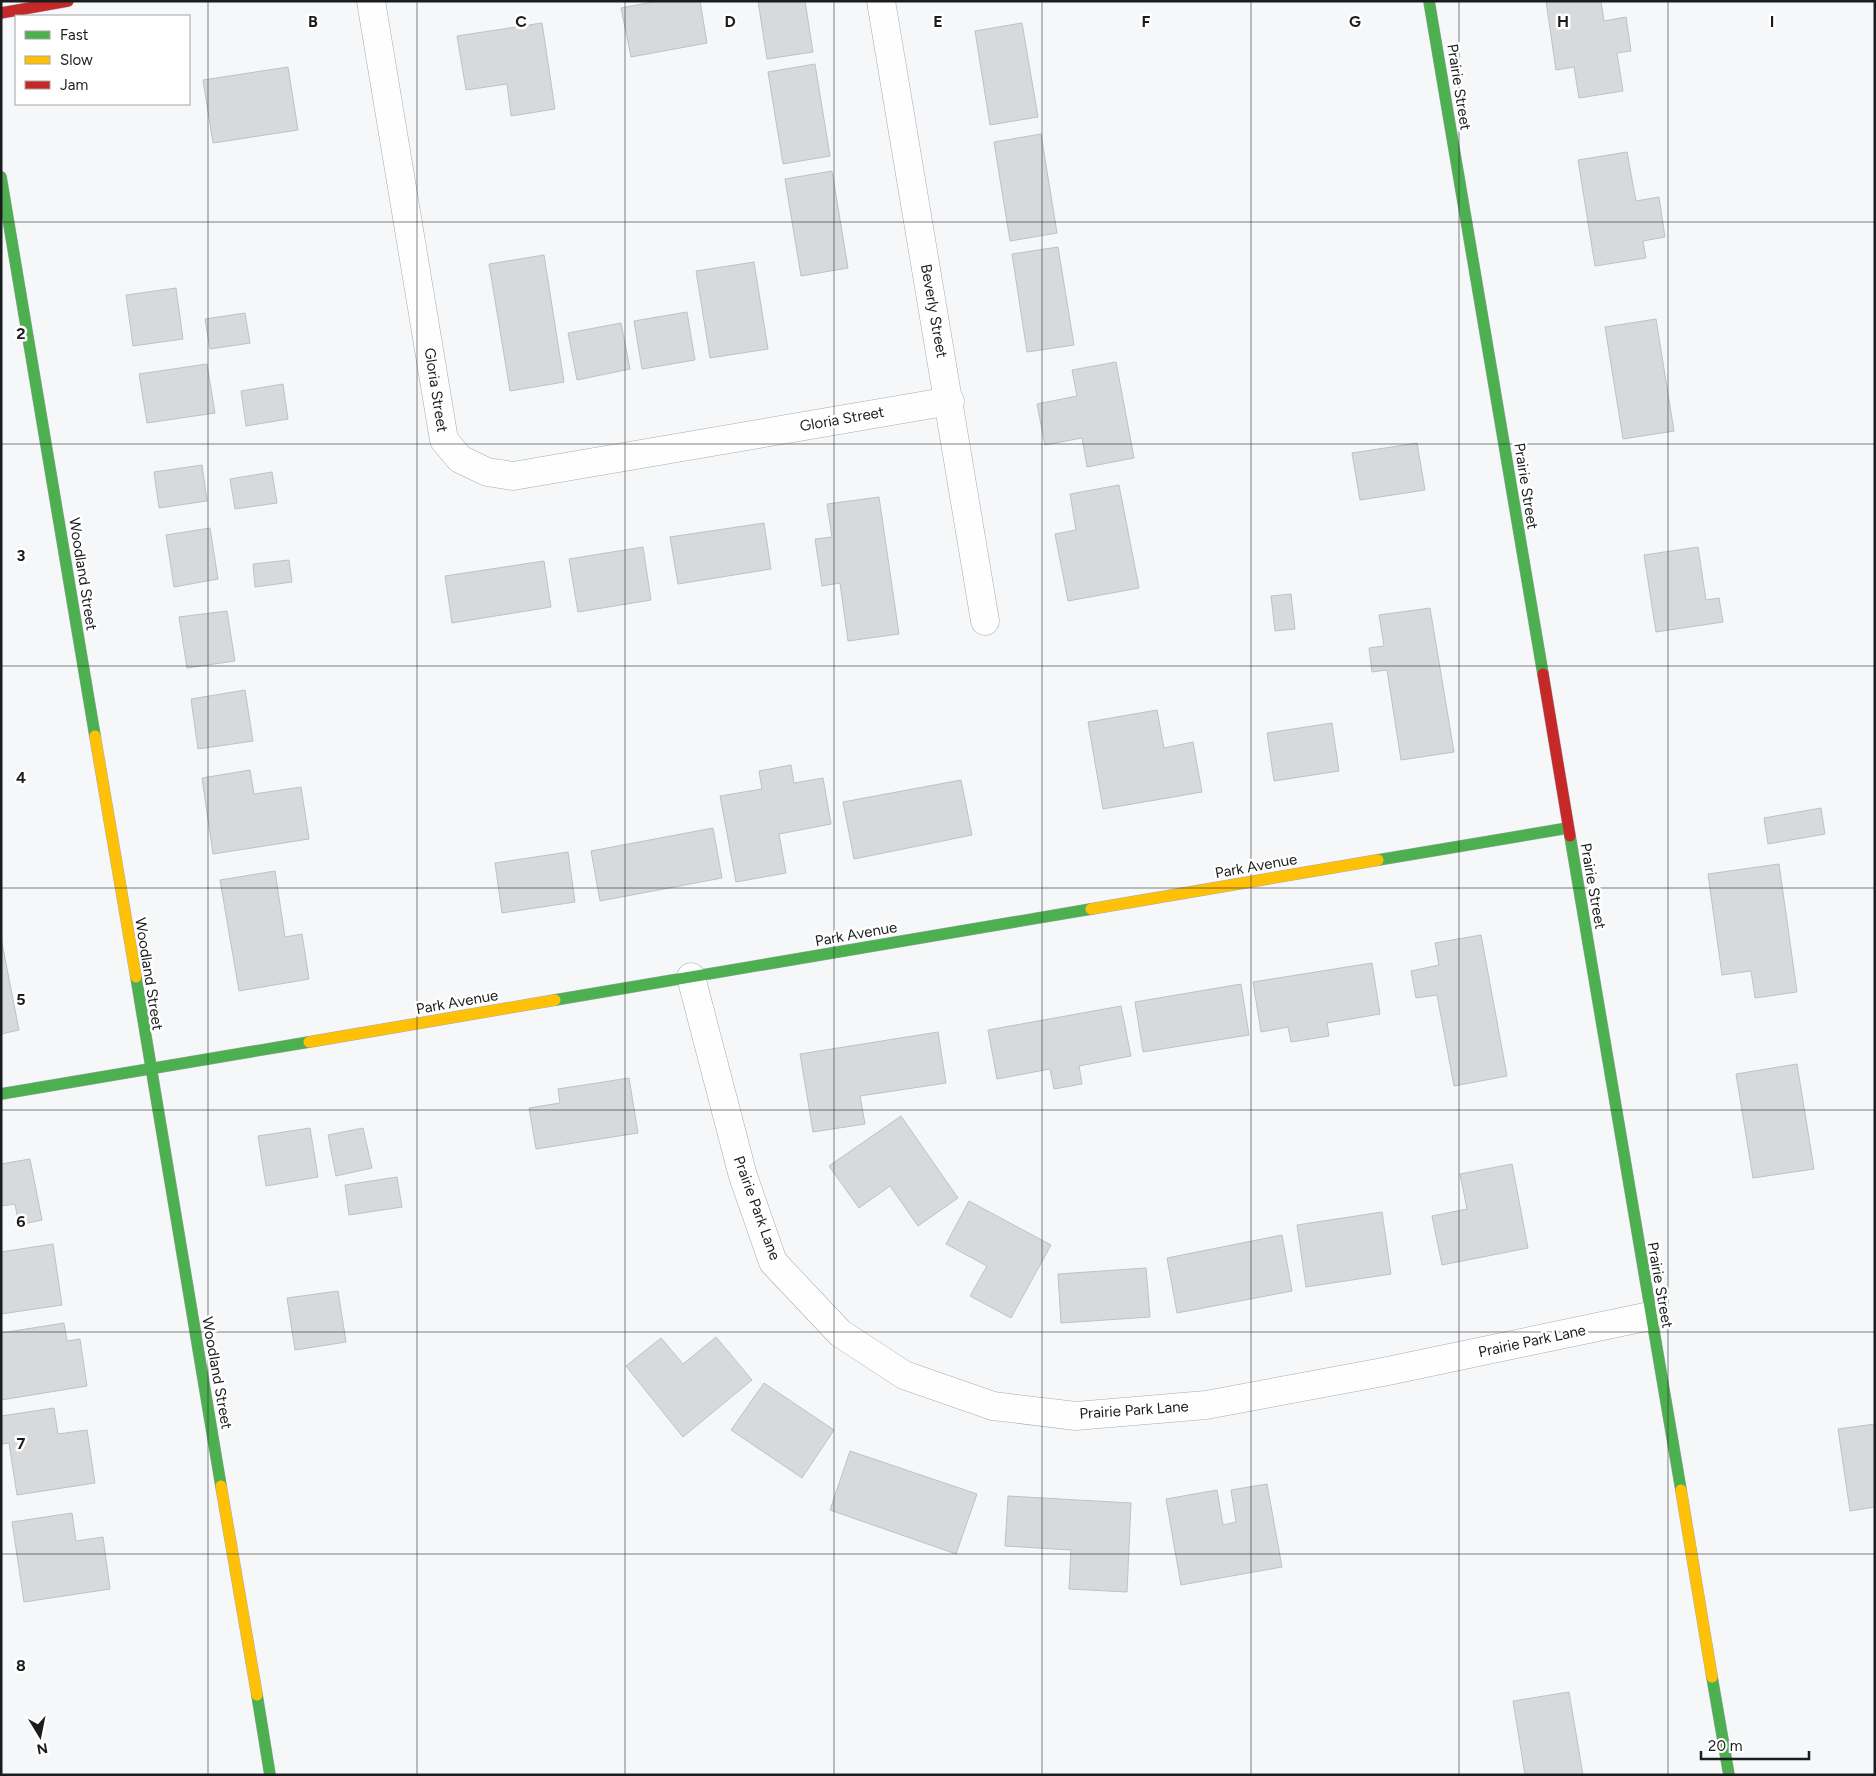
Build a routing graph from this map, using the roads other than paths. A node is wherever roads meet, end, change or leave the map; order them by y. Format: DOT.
graph roads {
  1 [pos="68,1"];
  2 [pos="371,1"];
  3 [pos="881,1"];
  4 [pos="1429,1"];
  5 [pos="1,13"];
  6 [pos="1,177"];
  7 [pos="950,401"];
  8 [pos="985,621"];
  9 [pos="1568,828"];
  10 [pos="691,977"];
  11 [pos="150,1069"];
  12 [pos="1,1094"];
  13 [pos="1650,1316"];
  14 [pos="270,1775"];
  15 [pos="1729,1775"];
  1 -- 5 [label="street"];
  2 -- 7 [label="street, Gloria Street"];
  3 -- 7 [label="street, Beverly Street"];
  4 -- 9 [label="street, Prairie Street"];
  6 -- 11 [label="street, Woodland Street"];
  7 -- 8 [label="street, Beverly Street"];
  9 -- 10 [label="street, Park Avenue"];
  9 -- 13 [label="street, Prairie Street"];
  10 -- 11 [label="street, Park Avenue"];
  10 -- 13 [label="street, Prairie Park Lane"];
  11 -- 12 [label="street, Park Avenue"];
  11 -- 14 [label="street, Woodland Street"];
  13 -- 15 [label="street, Prairie Street"];
}
